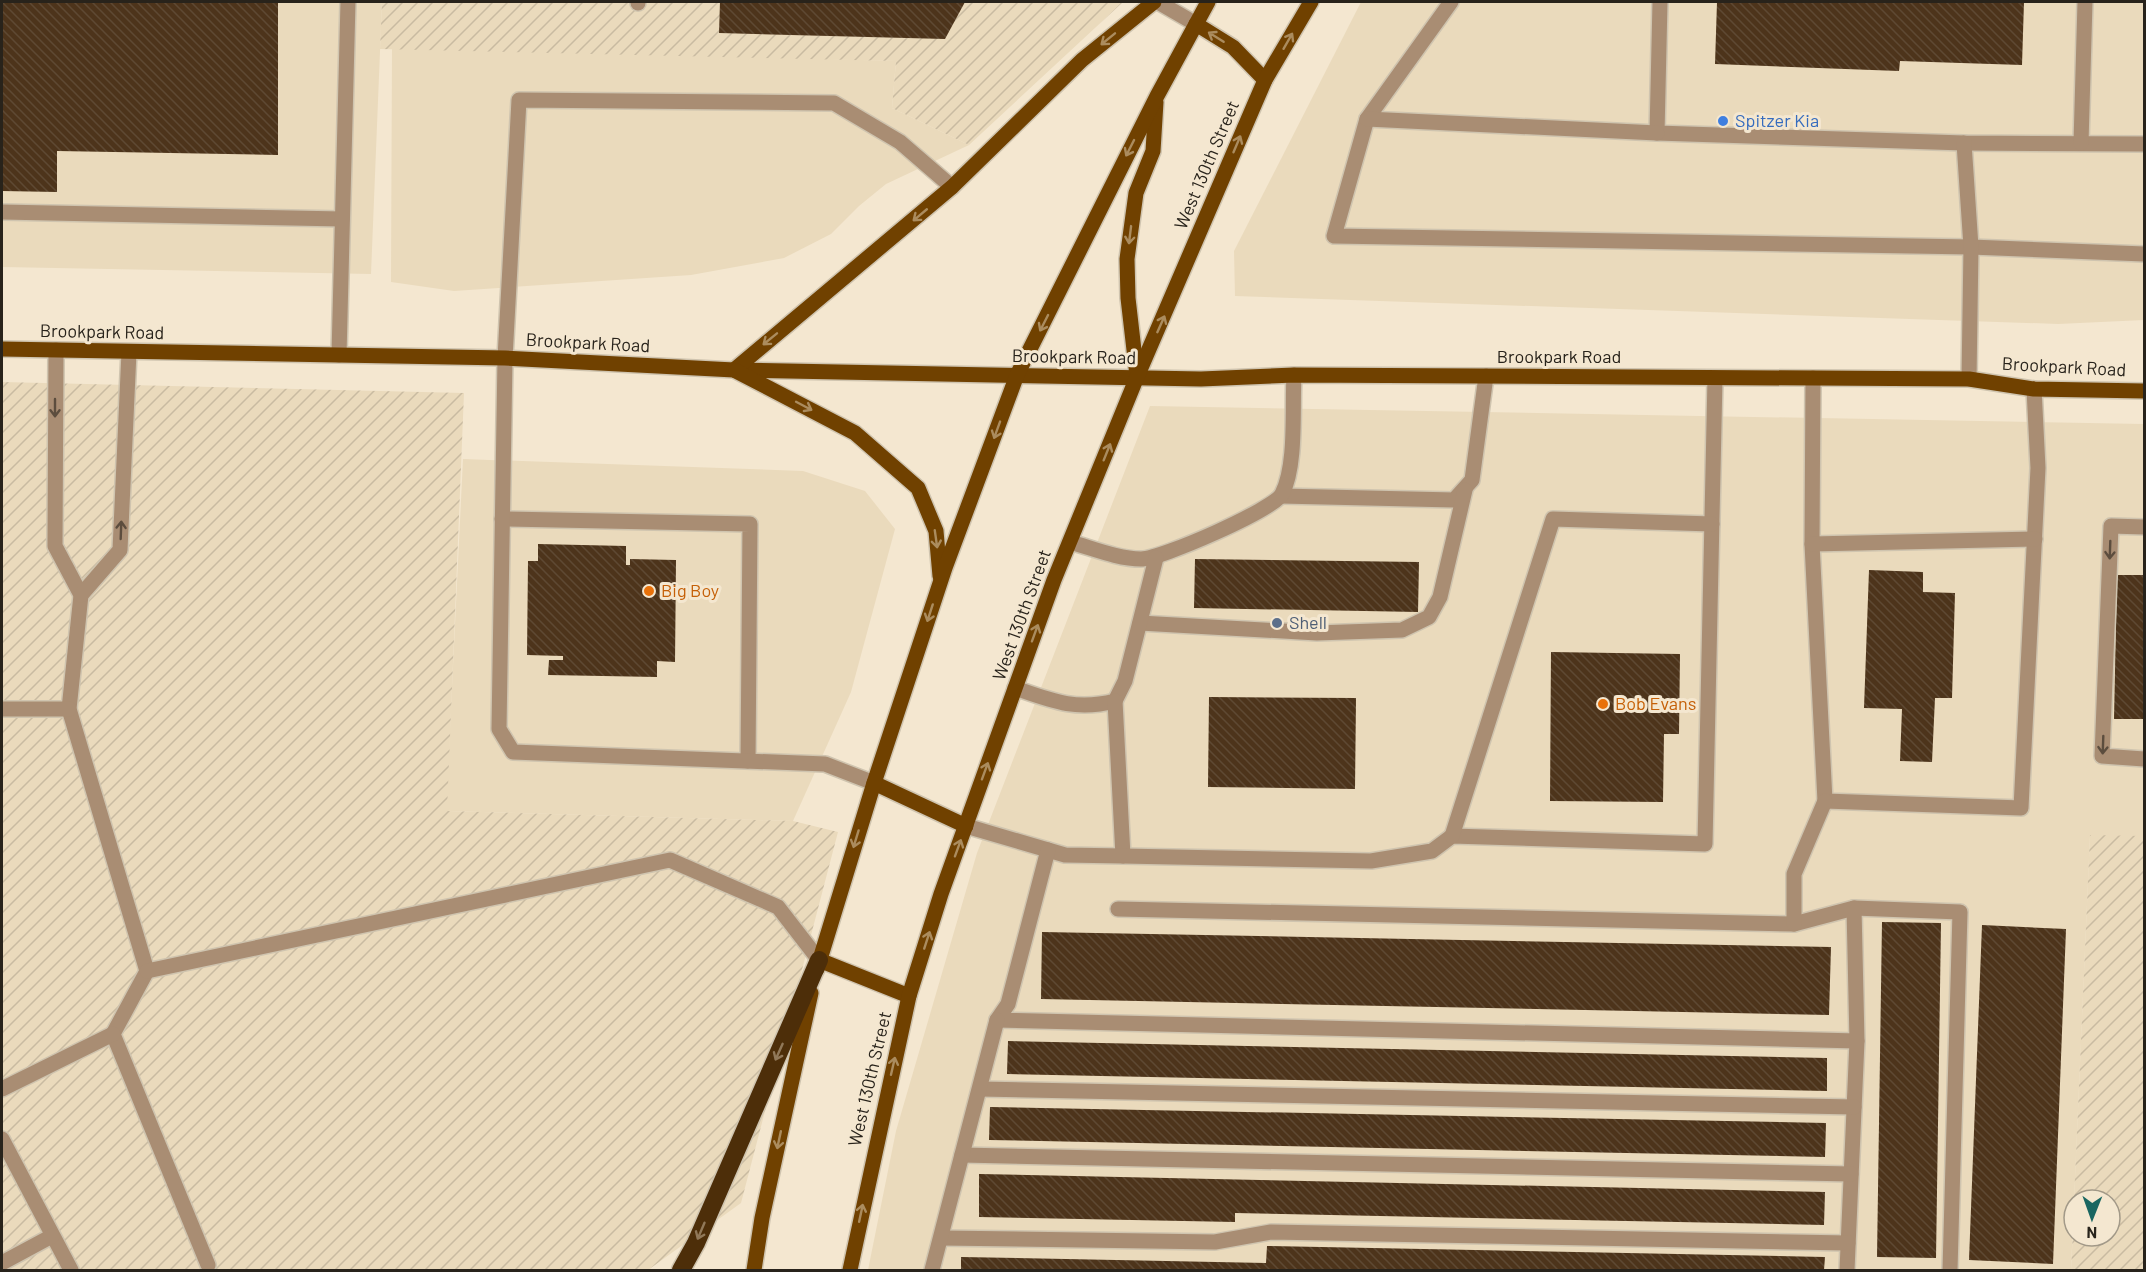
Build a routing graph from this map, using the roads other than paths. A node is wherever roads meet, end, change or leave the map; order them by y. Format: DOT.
graph roads {
  1 [pos="348,2"];
  2 [pos="1156,2"];
  3 [pos="1208,2"];
  4 [pos="1311,2"];
  5 [pos="1451,2"];
  6 [pos="1660,2"];
  7 [pos="2085,2"];
  8 [pos="1196,24"];
  9 [pos="1265,80"];
  10 [pos="1156,96"];
  11 [pos="1367,119"];
  12 [pos="1658,133"];
  13 [pos="2081,142"];
  14 [pos="1964,143"];
  15 [pos="2145,144"];
  16 [pos="952,187"];
  17 [pos="2,212"];
  18 [pos="342,219"];
  19 [pos="1971,247"];
  20 [pos="2145,254"];
  21 [pos="2,349"];
  22 [pos="56,350"];
  23 [pos="129,352"];
  24 [pos="339,356"];
  25 [pos="505,358"];
  26 [pos="734,370"];
  27 [pos="1017,375"];
  28 [pos="1294,375"];
  29 [pos="1486,376"];
  30 [pos="1137,377"];
  31 [pos="1714,378"];
  32 [pos="1813,378"];
  33 [pos="1969,379"];
  34 [pos="2034,389"];
  35 [pos="2145,391"];
  36 [pos="1465,490"];
  37 [pos="1281,496"];
  38 [pos="502,519"];
  39 [pos="1712,524"];
  40 [pos="2145,527"];
  41 [pos="2035,539"];
  42 [pos="1070,542"];
  43 [pos="1812,544"];
  44 [pos="1156,558"];
  45 [pos="940,583"];
  46 [pos="81,595"];
  47 [pos="1140,623"];
  48 [pos="1015,688"];
  49 [pos="1115,701"];
  50 [pos="2,709"];
  51 [pos="69,709"];
  52 [pos="2145,759"];
  53 [pos="748,761"];
  54 [pos="874,783"];
  55 [pos="1825,801"];
  56 [pos="966,826"];
  57 [pos="1452,836"];
  58 [pos="1048,850"];
  59 [pos="1122,856"];
  60 [pos="1854,908"];
  61 [pos="1118,909"];
  62 [pos="1794,924"];
  63 [pos="819,960"];
  64 [pos="147,971"];
  65 [pos="909,996"];
  66 [pos="997,1020"];
  67 [pos="113,1034"];
  68 [pos="1857,1041"];
  69 [pos="2,1089"];
  70 [pos="980,1089"];
  71 [pos="1854,1107"];
  72 [pos="2,1138"];
  73 [pos="962,1155"];
  74 [pos="1851,1174"];
  75 [pos="52,1236"];
  76 [pos="940,1238"];
  77 [pos="1848,1243"];
  78 [pos="2,1263"];
  79 [pos="208,1265"];
  80 [pos="71,1270"];
  81 [pos="681,1270"];
  82 [pos="754,1270"];
  83 [pos="850,1270"];
  84 [pos="932,1270"];
  85 [pos="1847,1270"];
  86 [pos="1950,1270"];
  1 -- 18 [label="lane"];
  2 -- 8 [label="lane"];
  2 -- 16 [label="main road, one-way"];
  3 -- 8 [label="main road"];
  9 -- 4 [label="main road, West 130th Street, one-way"];
  5 -- 11 [label="lane"];
  6 -- 12 [label="lane"];
  7 -- 13 [label="lane"];
  9 -- 8 [label="main road, one-way"];
  8 -- 10 [label="main road"];
  30 -- 9 [label="main road, West 130th Street, one-way"];
  10 -- 27 [label="main road, one-way"];
  10 -- 30 [label="main road, one-way"];
  11 -- 12 [label="lane"];
  11 -- 19 [label="lane"];
  12 -- 14 [label="lane"];
  13 -- 14 [label="lane"];
  13 -- 15 [label="lane"];
  14 -- 19 [label="lane"];
  16 -- 25 [label="lane"];
  16 -- 26 [label="main road, one-way"];
  17 -- 18 [label="lane"];
  18 -- 24 [label="lane"];
  19 -- 20 [label="lane"];
  19 -- 33 [label="lane"];
  21 -- 22 [label="main road, Brookpark Road"];
  22 -- 23 [label="main road, Brookpark Road"];
  22 -- 46 [label="lane, one-way"];
  23 -- 24 [label="main road, Brookpark Road"];
  46 -- 23 [label="lane, one-way"];
  24 -- 25 [label="main road, Brookpark Road"];
  25 -- 26 [label="main road, Brookpark Road"];
  25 -- 38 [label="lane"];
  26 -- 27 [label="main road, Brookpark Road"];
  26 -- 45 [label="main road, one-way"];
  27 -- 30 [label="main road, Brookpark Road"];
  27 -- 45 [label="main road, one-way"];
  28 -- 29 [label="main road, Brookpark Road"];
  28 -- 30 [label="main road, Brookpark Road"];
  28 -- 37 [label="lane"];
  29 -- 31 [label="main road, Brookpark Road"];
  29 -- 36 [label="lane"];
  42 -- 30 [label="main road, West 130th Street, one-way"];
  31 -- 32 [label="main road, Brookpark Road"];
  31 -- 39 [label="lane"];
  32 -- 33 [label="main road, Brookpark Road"];
  32 -- 43 [label="lane"];
  33 -- 34 [label="main road, Brookpark Road"];
  34 -- 35 [label="main road, Brookpark Road"];
  34 -- 41 [label="lane"];
  36 -- 37 [label="lane"];
  36 -- 47 [label="lane"];
  37 -- 44 [label="lane"];
  38 -- 53 [label="lane"];
  38 -- 53 [label="lane"];
  39 -- 57 [label="lane"];
  39 -- 57 [label="lane"];
  40 -- 52 [label="lane, one-way"];
  41 -- 43 [label="lane"];
  41 -- 55 [label="lane"];
  42 -- 44 [label="lane"];
  48 -- 42 [label="main road, West 130th Street, one-way"];
  43 -- 55 [label="lane"];
  44 -- 47 [label="lane"];
  45 -- 54 [label="main road, one-way"];
  46 -- 51 [label="lane"];
  47 -- 49 [label="lane"];
  48 -- 49 [label="lane"];
  56 -- 48 [label="main road, West 130th Street, one-way"];
  49 -- 59 [label="lane"];
  50 -- 51 [label="lane"];
  51 -- 64 [label="lane"];
  53 -- 54 [label="lane"];
  54 -- 56 [label="main road"];
  54 -- 63 [label="main road, one-way"];
  55 -- 62 [label="lane"];
  56 -- 58 [label="lane"];
  65 -- 56 [label="main road, West 130th Street, one-way"];
  57 -- 59 [label="lane"];
  58 -- 59 [label="lane"];
  58 -- 66 [label="lane"];
  60 -- 62 [label="lane"];
  60 -- 68 [label="lane"];
  60 -- 86 [label="lane"];
  61 -- 62 [label="lane"];
  63 -- 64 [label="lane"];
  63 -- 65 [label="main road"];
  63 -- 81 [label="highway, one-way"];
  63 -- 82 [label="main road, one-way"];
  64 -- 67 [label="lane"];
  83 -- 65 [label="main road, West 130th Street, one-way"];
  66 -- 68 [label="lane"];
  66 -- 70 [label="lane"];
  67 -- 69 [label="lane"];
  67 -- 79 [label="lane"];
  68 -- 71 [label="lane"];
  70 -- 71 [label="lane"];
  70 -- 73 [label="lane"];
  71 -- 74 [label="lane"];
  72 -- 75 [label="lane"];
  73 -- 74 [label="lane"];
  73 -- 76 [label="lane"];
  74 -- 77 [label="lane"];
  75 -- 78 [label="lane"];
  75 -- 80 [label="lane"];
  76 -- 77 [label="lane"];
  76 -- 84 [label="lane"];
  77 -- 85 [label="lane"];
}
